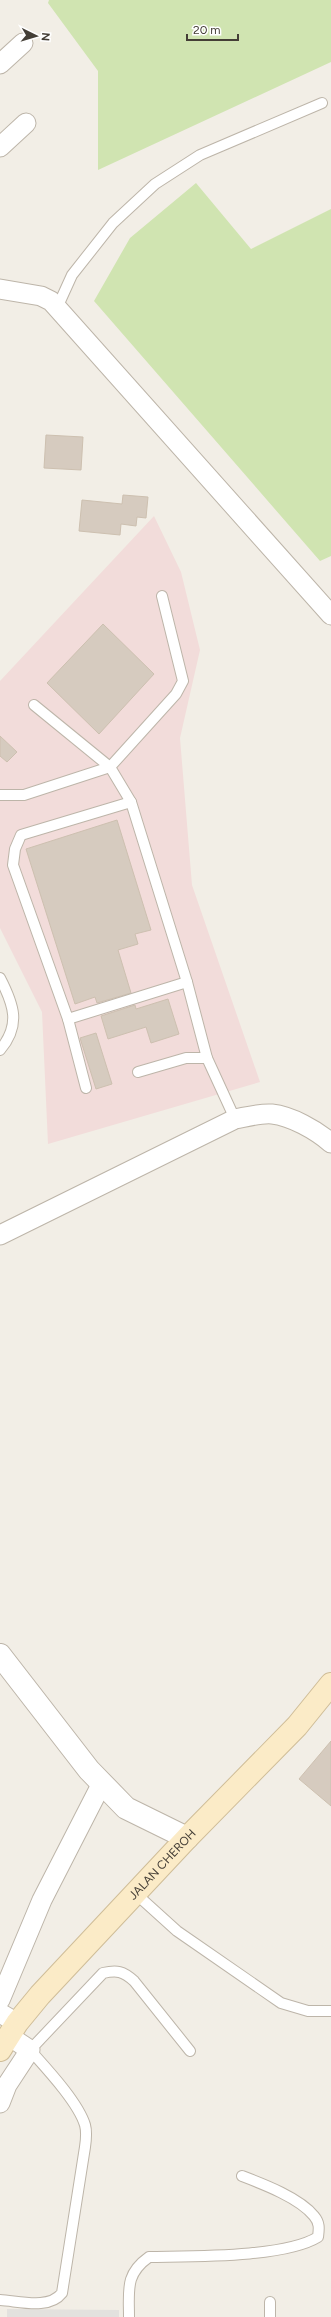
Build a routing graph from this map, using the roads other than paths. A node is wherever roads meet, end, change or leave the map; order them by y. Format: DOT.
graph roads {
  1 [pos="23,42"];
  2 [pos="0,64"];
  3 [pos="322,102"];
  4 [pos="26,123"];
  5 [pos="0,147"];
  6 [pos="0,289"];
  7 [pos="57,308"];
  8 [pos="162,596"];
  9 [pos="331,615"];
  10 [pos="34,705"];
  11 [pos="110,767"];
  12 [pos="0,795"];
  13 [pos="131,802"];
  14 [pos="0,978"];
  15 [pos="187,982"];
  16 [pos="68,1019"];
  17 [pos="0,1050"];
  18 [pos="207,1058"];
  19 [pos="138,1072"];
  20 [pos="86,1088"];
  21 [pos="235,1119"];
  22 [pos="328,1133"];
  23 [pos="0,1235"];
  24 [pos="0,1655"];
  25 [pos="331,1684"];
  26 [pos="102,1783"];
  27 [pos="187,1838"];
  28 [pos="135,1893"];
  29 [pos="0,2000"];
  30 [pos="331,2011"];
  31 [pos="6,2030"];
  32 [pos="30,2050"];
  33 [pos="190,2051"];
  34 [pos="0,2103"];
  35 [pos="242,2176"];
  36 [pos="0,2300"];
  37 [pos="270,2302"];
  38 [pos="129,2317"];
  39 [pos="270,2317"];
  1 -- 2 [label="street"];
  3 -- 7 [label="lane"];
  4 -- 5 [label="street"];
  6 -- 7 [label="street"];
  7 -- 9 [label="street"];
  8 -- 11 [label="lane"];
  10 -- 11 [label="lane"];
  11 -- 12 [label="lane"];
  11 -- 13 [label="lane"];
  13 -- 15 [label="lane"];
  13 -- 16 [label="lane"];
  14 -- 17 [label="lane"];
  15 -- 16 [label="lane"];
  15 -- 18 [label="lane"];
  16 -- 20 [label="lane"];
  18 -- 19 [label="lane"];
  18 -- 21 [label="lane"];
  21 -- 22 [label="street"];
  21 -- 23 [label="street"];
  24 -- 26 [label="street"];
  25 -- 27 [label="main road, JALAN CHEROH"];
  26 -- 27 [label="street"];
  26 -- 29 [label="street"];
  27 -- 28 [label="main road, JALAN CHEROH"];
  28 -- 30 [label="lane"];
  28 -- 31 [label="main road, JALAN CHEROH"];
  31 -- 32 [label="street"];
  32 -- 33 [label="lane"];
  32 -- 34 [label="street"];
  32 -- 36 [label="lane"];
  35 -- 38 [label="lane"];
  37 -- 39 [label="lane"];
}
